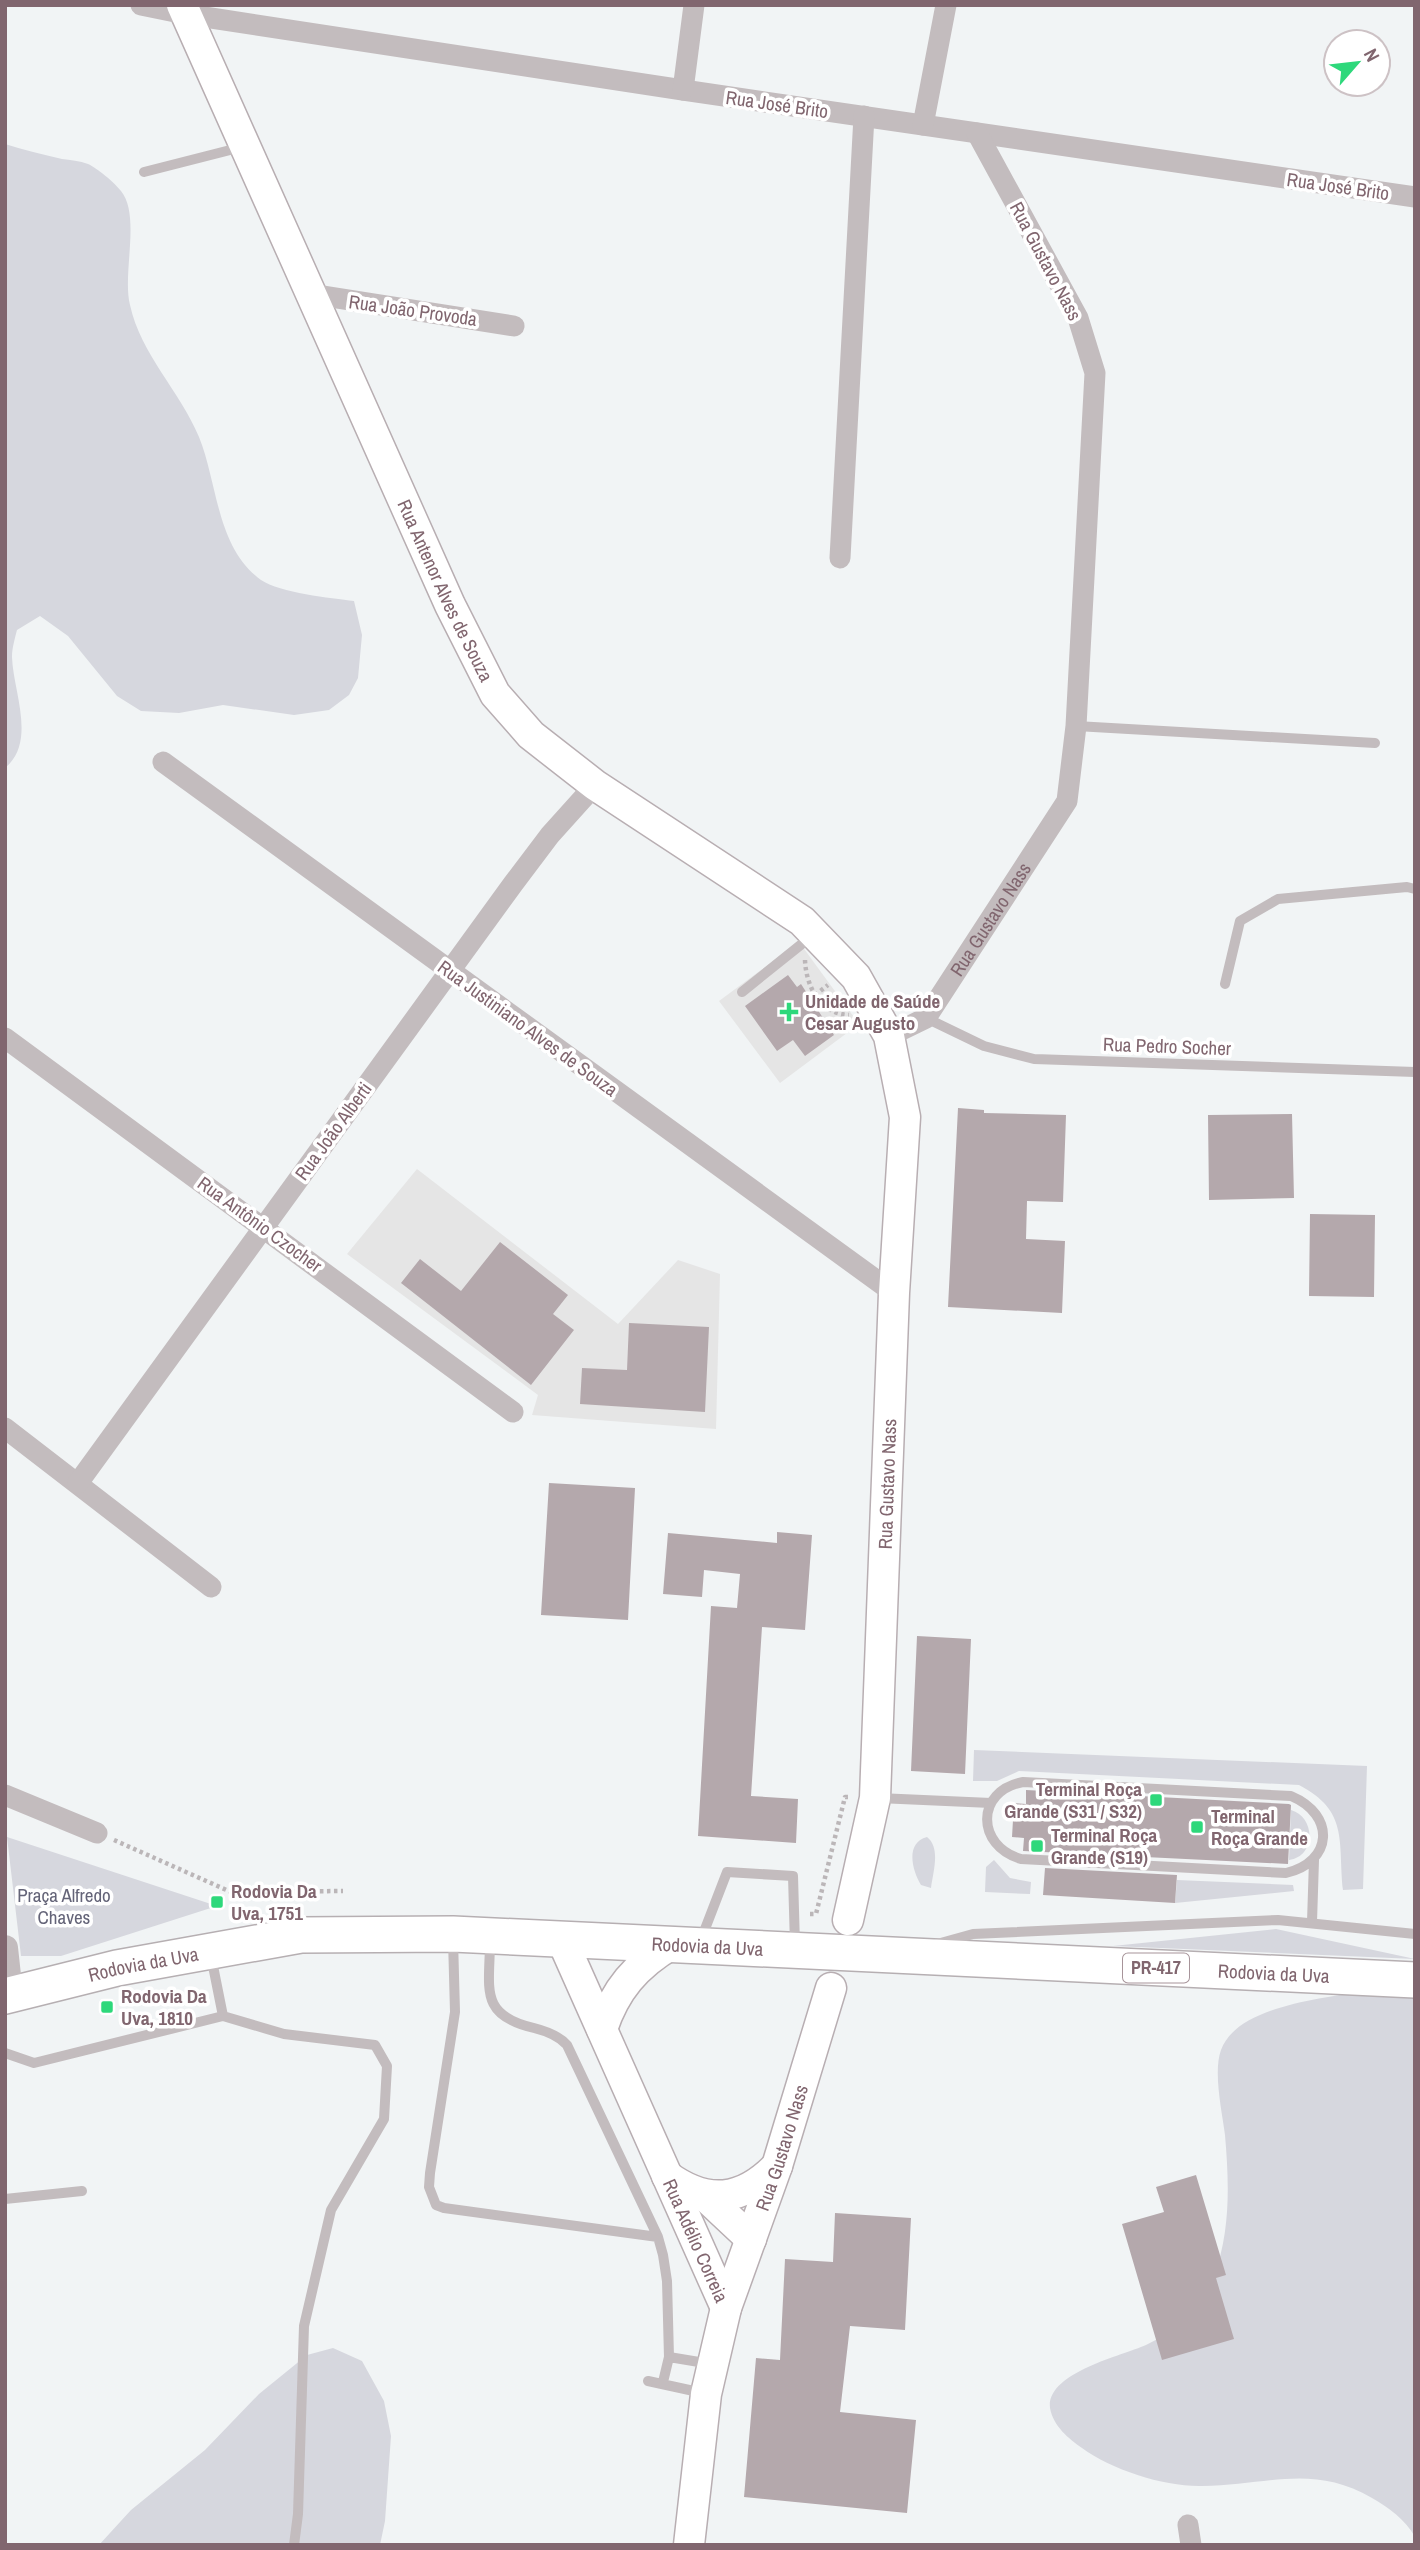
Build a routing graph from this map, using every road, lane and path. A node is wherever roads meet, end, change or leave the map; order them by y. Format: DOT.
graph roads {
  1 [pos="141,5"];
  2 [pos="694,5"];
  3 [pos="946,5"];
  4 [pos="184,10"];
  5 [pos="683,90"];
  6 [pos="864,116"];
  7 [pos="923,125"];
  8 [pos="977,133"];
  9 [pos="245,147"];
  10 [pos="144,172"];
  11 [pos="1415,197"];
  12 [pos="311,294"];
  13 [pos="514,326"];
  14 [pos="840,558"];
  15 [pos="1076,726"];
  16 [pos="1375,743"];
  17 [pos="163,762"];
  18 [pos="595,785"];
  19 [pos="1415,889"];
  20 [pos="814,934"];
  21 [pos="450,972"];
  22 [pos="1225,984"];
  23 [pos="742,992"];
  24 [pos="874,1007"];
  25 [pos="926,1018"];
  26 [pos="889,1036"];
  27 [pos="5,1038"];
  28 [pos="1415,1072"];
  29 [pos="263,1226"];
  30 [pos="894,1293"];
  31 [pos="513,1412"];
  32 [pos="5,1428"];
  33 [pos="78,1483"];
  34 [pos="211,1587"];
  35 [pos="5,1795"];
  36 [pos="875,1798"];
  37 [pos="991,1803"];
  38 [pos="97,1833"];
  39 [pos="1314,1860"];
  40 [pos="343,1891"];
  41 [pos="794,1913"];
  42 [pos="848,1920"];
  43 [pos="1312,1922"];
  44 [pos="453,1934"];
  45 [pos="1415,1934"];
  46 [pos="490,1935"];
  47 [pos="562,1940"];
  48 [pos="685,1945"];
  49 [pos="5,1948"];
  50 [pos="210,1950"];
  51 [pos="795,1952"];
  52 [pos="897,1955"];
  53 [pos="1415,1980"];
  54 [pos="831,1988"];
  55 [pos="8,1995"];
  56 [pos="223,2016"];
  57 [pos="602,2029"];
  58 [pos="5,2053"];
  59 [pos="777,2166"];
  60 [pos="667,2176"];
  61 [pos="82,2190"];
  62 [pos="704,2195"];
  63 [pos="5,2199"];
  64 [pos="691,2228"];
  65 [pos="658,2237"];
  66 [pos="751,2239"];
  67 [pos="726,2308"];
  68 [pos="668,2357"];
  69 [pos="713,2365"];
  70 [pos="648,2381"];
  71 [pos="663,2382"];
  72 [pos="706,2394"];
  73 [pos="294,2545"];
  74 [pos="690,2545"];
  1 -- 4 [label="street, Rua José Brito"];
  2 -- 5 [label="street"];
  3 -- 7 [label="street"];
  4 -- 5 [label="street, Rua José Brito"];
  4 -- 9 [label="main road, Rua Antenor Alves de Souza"];
  5 -- 6 [label="street, Rua José Brito"];
  6 -- 7 [label="street, Rua José Brito"];
  6 -- 14 [label="street"];
  7 -- 8 [label="street, Rua José Brito"];
  8 -- 11 [label="street, Rua José Brito"];
  8 -- 15 [label="street, Rua Gustavo Nass"];
  9 -- 10 [label="lane"];
  9 -- 12 [label="main road, Rua Antenor Alves de Souza"];
  12 -- 13 [label="street, Rua João Provoda"];
  12 -- 18 [label="main road, Rua Antenor Alves de Souza"];
  15 -- 16 [label="lane"];
  15 -- 25 [label="street, Rua Gustavo Nass"];
  17 -- 21 [label="street, Rua Justiniano Alves de Souza"];
  18 -- 20 [label="main road, Rua Antenor Alves de Souza"];
  18 -- 21 [label="street, Rua João Alberti"];
  19 -- 22 [label="lane"];
  20 -- 23 [label="lane"];
  20 -- 24 [label="main road, Rua Antenor Alves de Souza"];
  20 -- 24 [label="path"];
  21 -- 29 [label="street, Rua João Alberti"];
  21 -- 30 [label="street, Rua Justiniano Alves de Souza"];
  24 -- 26 [label="main road, Rua Antenor Alves de Souza"];
  25 -- 26 [label="street"];
  25 -- 28 [label="lane, Rua Pedro Socher"];
  26 -- 30 [label="main road, Rua Gustavo Nass"];
  27 -- 29 [label="street, Rua Antônio Czocher"];
  29 -- 31 [label="street, Rua Antônio Czocher"];
  29 -- 33 [label="street, Rua João Alberti"];
  30 -- 36 [label="main road, Rua Gustavo Nass"];
  32 -- 33 [label="street"];
  33 -- 34 [label="street"];
  35 -- 38 [label="street"];
  36 -- 37 [label="lane"];
  36 -- 41 [label="path"];
  36 -- 42 [label="main road, Rua Gustavo Nass"];
  37 -- 39 [label="lane"];
  37 -- 39 [label="lane"];
  38 -- 40 [label="path"];
  39 -- 43 [label="lane"];
  41 -- 48 [label="lane"];
  41 -- 51 [label="lane"];
  43 -- 45 [label="lane"];
  43 -- 52 [label="lane"];
  44 -- 46 [label="highway, Rodovia da Uva / PR-417"];
  44 -- 50 [label="highway, Rodovia da Uva / PR-417"];
  44 -- 65 [label="lane"];
  46 -- 47 [label="highway, Rodovia da Uva / PR-417"];
  46 -- 65 [label="lane"];
  47 -- 48 [label="highway, Rodovia da Uva / PR-417"];
  47 -- 57 [label="main road, Rua Adélio Correia"];
  48 -- 51 [label="highway, Rodovia da Uva / PR-417"];
  48 -- 57 [label="main road"];
  49 -- 55 [label="street"];
  50 -- 55 [label="highway, Rodovia da Uva / PR-417"];
  50 -- 56 [label="lane"];
  51 -- 52 [label="highway, Rodovia da Uva / PR-417"];
  52 -- 53 [label="highway, Rodovia da Uva / PR-417"];
  54 -- 59 [label="main road, Rua Gustavo Nass"];
  56 -- 58 [label="lane"];
  56 -- 73 [label="lane"];
  57 -- 60 [label="main road, Rua Adélio Correia"];
  59 -- 62 [label="main road"];
  59 -- 66 [label="main road, Rua Gustavo Nass"];
  60 -- 62 [label="main road"];
  60 -- 64 [label="main road, Rua Adélio Correia"];
  61 -- 63 [label="lane"];
  62 -- 66 [label="main road"];
  64 -- 66 [label="main road"];
  64 -- 67 [label="main road, Rua Adélio Correia"];
  65 -- 68 [label="lane"];
  66 -- 67 [label="main road, Rua Gustavo Nass"];
  67 -- 69 [label="main road, Rua Adélio Correia"];
  68 -- 69 [label="lane"];
  68 -- 71 [label="lane"];
  69 -- 72 [label="main road, Rua Adélio Correia"];
  70 -- 71 [label="lane"];
  71 -- 72 [label="lane"];
  72 -- 74 [label="main road, Rua Adélio Correia"];
}
